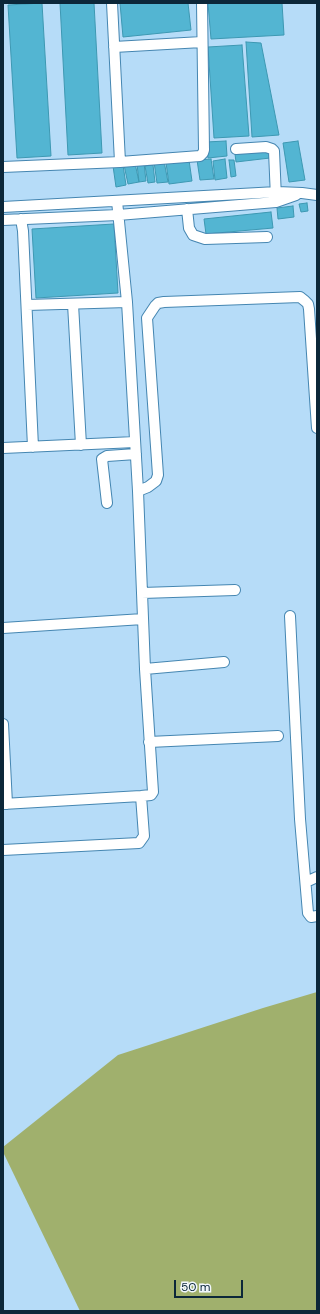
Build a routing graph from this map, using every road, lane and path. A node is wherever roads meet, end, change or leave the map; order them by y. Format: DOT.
graph roads {
  1 [pos="112,3"];
  2 [pos="202,3"];
  3 [pos="202,42"];
  4 [pos="114,47"];
  5 [pos="236,149"];
  6 [pos="120,162"];
  7 [pos="3,167"];
  8 [pos="317,195"];
  9 [pos="276,197"];
  10 [pos="117,201"];
  11 [pos="3,206"];
  12 [pos="187,209"];
  13 [pos="118,215"];
  14 [pos="21,219"];
  15 [pos="3,220"];
  16 [pos="267,237"];
  17 [pos="127,302"];
  18 [pos="73,304"];
  19 [pos="27,305"];
  20 [pos="128,318"];
  21 [pos="147,318"];
  22 [pos="317,428"];
  23 [pos="135,442"];
  24 [pos="82,445"];
  25 [pos="33,447"];
  26 [pos="3,448"];
  27 [pos="136,454"];
  28 [pos="138,491"];
  29 [pos="107,502"];
  30 [pos="235,590"];
  31 [pos="142,593"];
  32 [pos="290,616"];
  33 [pos="143,619"];
  34 [pos="3,628"];
  35 [pos="224,662"];
  36 [pos="145,669"];
  37 [pos="3,724"];
  38 [pos="278,736"];
  39 [pos="149,742"];
  40 [pos="141,796"];
  41 [pos="5,804"];
  42 [pos="3,850"];
  43 [pos="317,877"];
  44 [pos="306,882"];
  45 [pos="317,916"];
  1 -- 4 [label="street"];
  2 -- 3 [label="street"];
  3 -- 4 [label="street"];
  3 -- 6 [label="street"];
  4 -- 6 [label="street"];
  5 -- 9 [label="street"];
  6 -- 7 [label="street"];
  8 -- 9 [label="street"];
  9 -- 10 [label="street"];
  9 -- 12 [label="street"];
  10 -- 11 [label="street"];
  10 -- 13 [label="street"];
  12 -- 13 [label="street"];
  12 -- 16 [label="street"];
  13 -- 14 [label="street"];
  13 -- 17 [label="street"];
  14 -- 15 [label="street"];
  14 -- 19 [label="street"];
  17 -- 18 [label="street"];
  17 -- 20 [label="street"];
  18 -- 19 [label="street"];
  18 -- 24 [label="street"];
  19 -- 25 [label="street"];
  20 -- 21 [label="street"];
  20 -- 23 [label="street"];
  21 -- 22 [label="street"];
  21 -- 28 [label="street"];
  23 -- 24 [label="street"];
  23 -- 27 [label="street"];
  24 -- 25 [label="street"];
  25 -- 26 [label="street"];
  27 -- 28 [label="street"];
  27 -- 29 [label="street"];
  28 -- 31 [label="street"];
  30 -- 31 [label="street"];
  31 -- 33 [label="street"];
  32 -- 44 [label="street"];
  33 -- 34 [label="street"];
  33 -- 36 [label="street"];
  35 -- 36 [label="street"];
  36 -- 39 [label="street"];
  37 -- 41 [label="street"];
  38 -- 39 [label="street"];
  39 -- 40 [label="street"];
  40 -- 41 [label="street"];
  40 -- 42 [label="street"];
  43 -- 44 [label="street"];
  44 -- 45 [label="street"];
}
